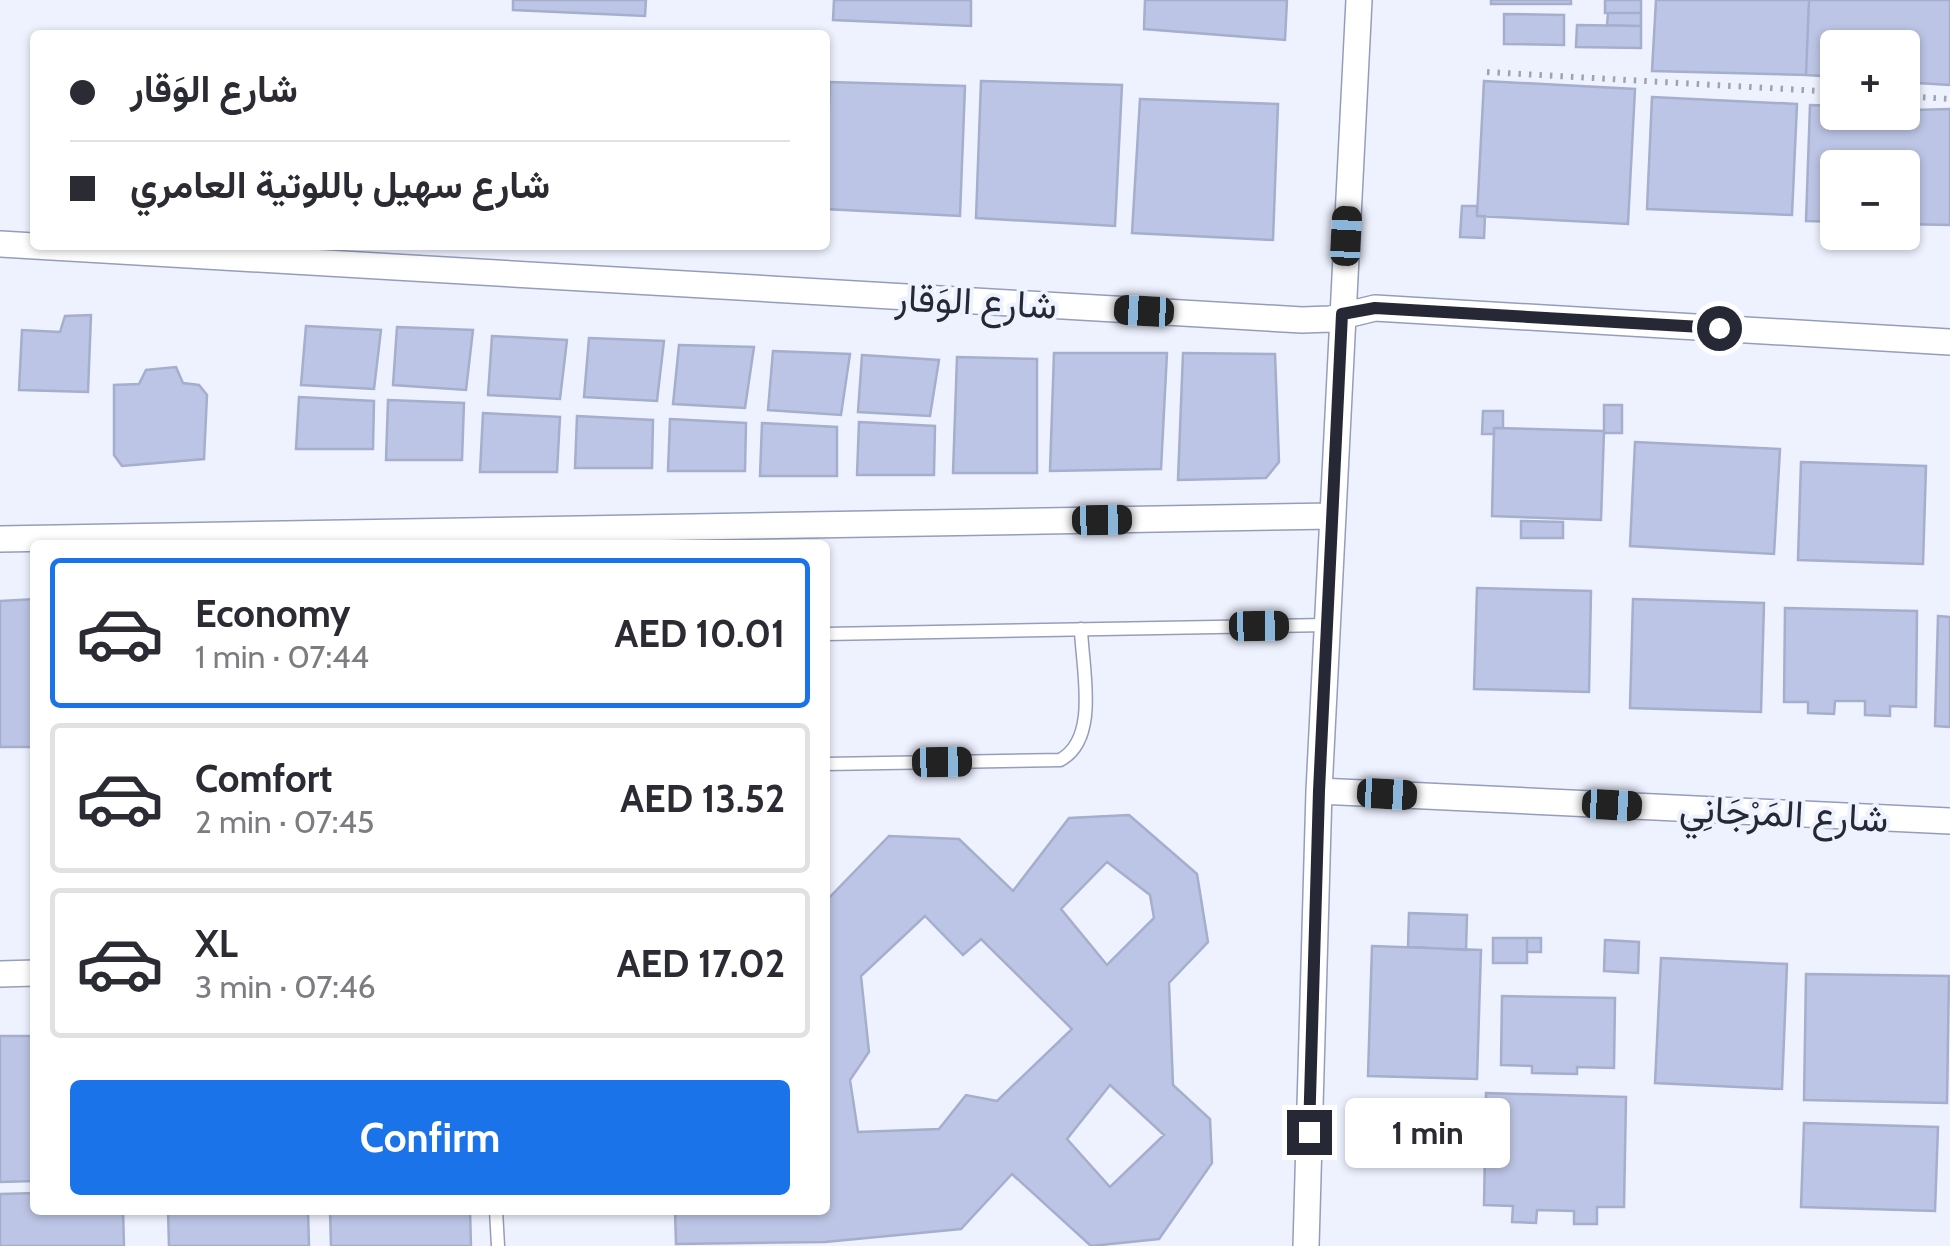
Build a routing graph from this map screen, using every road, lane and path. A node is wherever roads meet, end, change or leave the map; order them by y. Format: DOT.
graph roads {
  1 [pos="1359,0"];
  2 [pos="1487,72"];
  3 [pos="1820,91"];
  4 [pos="1920,97"];
  5 [pos="1950,99"];
  6 [pos="0,244"];
  7 [pos="30,246"];
  8 [pos="103,250"];
  9 [pos="1342,314"];
  10 [pos="1950,342"];
  11 [pos="1333,516"];
  12 [pos="474,538"];
  13 [pos="523,538"];
  14 [pos="0,539"];
  15 [pos="1330,625"];
  16 [pos="1081,630"];
  17 [pos="830,634"];
  18 [pos="830,764"];
  19 [pos="1319,791"];
  20 [pos="1950,821"];
  21 [pos="30,973"];
  22 [pos="0,974"];
  23 [pos="496,1215"];
  24 [pos="498,1246"];
  25 [pos="1306,1246"];
  1 -- 9 [label="street"];
  2 -- 3 [label="path"];
  4 -- 5 [label="path"];
  6 -- 7 [label="street, شارع الوَقار"];
  8 -- 9 [label="street, شارع الوَقار"];
  9 -- 10 [label="street, شارع الوَقار"];
  9 -- 11 [label="street"];
  11 -- 13 [label="street"];
  11 -- 15 [label="street"];
  12 -- 13 [label="street"];
  12 -- 14 [label="street"];
  15 -- 16 [label="lane"];
  15 -- 19 [label="street"];
  16 -- 17 [label="lane"];
  16 -- 18 [label="lane"];
  19 -- 20 [label="street, شارع المَرْجَانِي"];
  19 -- 25 [label="street"];
  21 -- 22 [label="street"];
  23 -- 24 [label="lane"];
}
